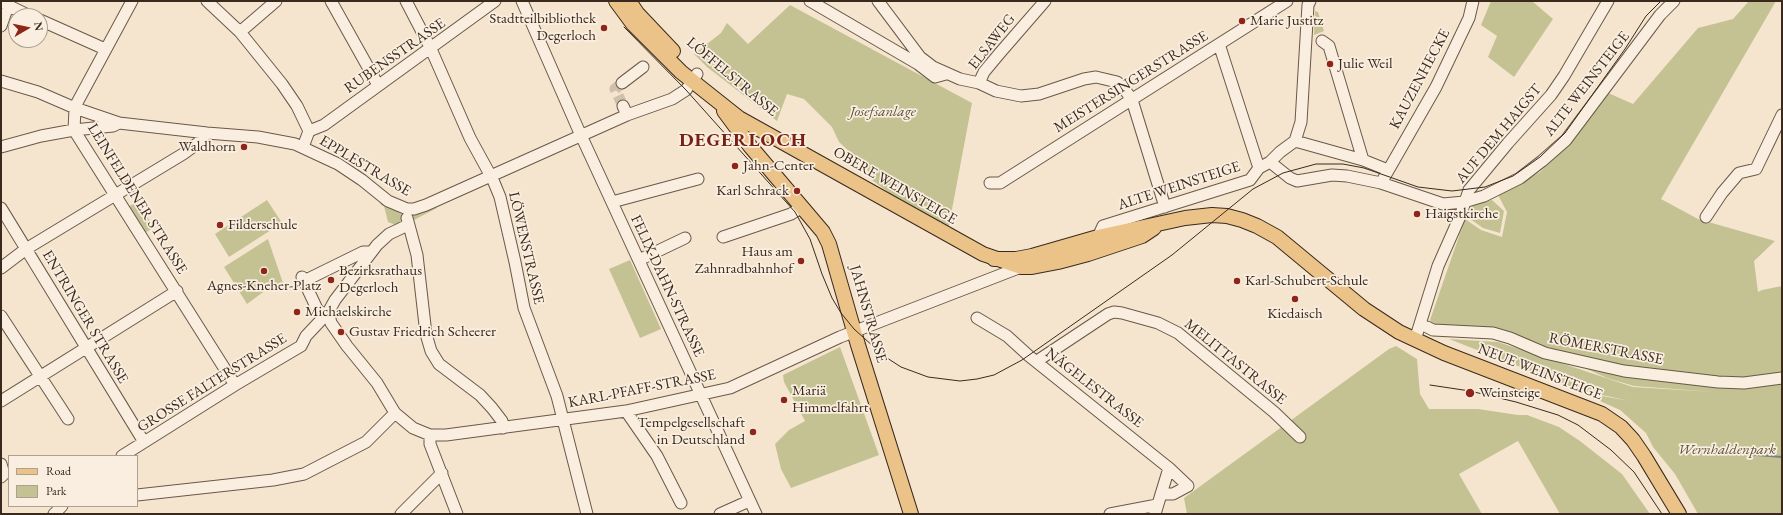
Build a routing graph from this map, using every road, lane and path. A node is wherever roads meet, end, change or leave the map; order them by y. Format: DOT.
graph roads {
  1 [pos="132,1"];
  2 [pos="207,1"];
  3 [pos="276,1"];
  4 [pos="331,1"];
  5 [pos="406,1"];
  6 [pos="495,1"];
  7 [pos="522,1"];
  8 [pos="616,1"];
  9 [pos="629,1"];
  10 [pos="810,1"];
  11 [pos="878,1"];
  12 [pos="1045,1"];
  13 [pos="1287,1"];
  14 [pos="1310,1"];
  15 [pos="1473,1"];
  16 [pos="1608,1"];
  17 [pos="1674,1"];
  18 [pos="5,4"];
  19 [pos="48,24"];
  20 [pos="1,26"];
  21 [pos="240,32"];
  22 [pos="1322,41"];
  23 [pos="1219,44"];
  24 [pos="105,49"];
  25 [pos="431,49"];
  26 [pos="643,67"];
  27 [pos="946,74"];
  28 [pos="695,78"];
  29 [pos="1,81"];
  30 [pos="622,83"];
  31 [pos="979,83"];
  32 [pos="378,85"];
  33 [pos="1132,100"];
  34 [pos="718,102"];
  35 [pos="734,103"];
  36 [pos="75,108"];
  37 [pos="1782,115"];
  38 [pos="739,118"];
  39 [pos="119,123"];
  40 [pos="74,130"];
  41 [pos="309,130"];
  42 [pos="762,132"];
  43 [pos="207,133"];
  44 [pos="581,136"];
  45 [pos="746,141"];
  46 [pos="781,141"];
  47 [pos="1295,141"];
  48 [pos="1,147"];
  49 [pos="303,147"];
  50 [pos="1363,160"];
  51 [pos="1270,162"];
  52 [pos="1259,168"];
  53 [pos="1388,170"];
  54 [pos="491,175"];
  55 [pos="698,179"];
  56 [pos="990,183"];
  57 [pos="1381,183"];
  58 [pos="115,196"];
  59 [pos="612,202"];
  60 [pos="1464,202"];
  61 [pos="802,207"];
  62 [pos="1,208"];
  63 [pos="1165,208"];
  64 [pos="407,209"];
  65 [pos="1706,217"];
  66 [pos="1165,222"];
  67 [pos="408,225"];
  68 [pos="723,237"];
  69 [pos="1098,237"];
  70 [pos="685,238"];
  71 [pos="26,249"];
  72 [pos="370,252"];
  73 [pos="1048,252"];
  74 [pos="994,259"];
  75 [pos="639,260"];
  76 [pos="1021,267"];
  77 [pos="1,268"];
  78 [pos="176,291"];
  79 [pos="329,315"];
  80 [pos="1,316"];
  81 [pos="978,318"];
  82 [pos="1427,328"];
  83 [pos="855,331"];
  84 [pos="1415,340"];
  85 [pos="87,349"];
  86 [pos="1037,361"];
  87 [pos="40,378"];
  88 [pos="1782,378"];
  89 [pos="235,385"];
  90 [pos="700,395"];
  91 [pos="1,401"];
  92 [pos="626,411"];
  93 [pos="395,413"];
  94 [pos="68,419"];
  95 [pos="564,420"];
  96 [pos="503,428"];
  97 [pos="430,435"];
  98 [pos="1300,437"];
  99 [pos="144,442"];
  100 [pos="124,455"];
  101 [pos="1169,468"];
  102 [pos="442,473"];
  103 [pos="1161,494"];
  104 [pos="138,495"];
  105 [pos="750,501"];
  106 [pos="681,503"];
  107 [pos="1156,510"];
  108 [pos="401,514"];
  109 [pos="457,514"];
  110 [pos="588,514"];
  111 [pos="720,514"];
  112 [pos="756,514"];
  113 [pos="911,514"];
  114 [pos="1110,514"];
  115 [pos="1679,514"];
  1 -- 24 [label="street, LEINFELDENER STRASSE"];
  2 -- 21 [label="street"];
  3 -- 21 [label="street"];
  4 -- 32 [label="street"];
  5 -- 25 [label="street, LÖWENSTRASSE"];
  6 -- 25 [label="street, RUBENSSTRASSE"];
  7 -- 44 [label="street, FELIX-DAHN-STRASSE"];
  8 -- 28 [label="main road, LÖFFELSTRASSE"];
  9 -- 28 [label="main road, LÖFFELSTRASSE"];
  10 -- 27 [label="street"];
  11 -- 27 [label="street"];
  12 -- 31 [label="street, ELSAWEG"];
  13 -- 23 [label="street, MEISTERSINGERSTRASSE"];
  14 -- 47 [label="street"];
  15 -- 53 [label="street, KAUZENHECKE"];
  16 -- 60 [label="street, AUF DEM HAIGST"];
  17 -- 60 [label="street, ALTE WEINSTEIGE"];
  18 -- 20 [label="street"];
  19 -- 24 [label="street"];
  21 -- 41 [label="street"];
  22 -- 50 [label="street"];
  23 -- 33 [label="street, MEISTERSINGERSTRASSE"];
  23 -- 52 [label="street"];
  24 -- 36 [label="street, LEINFELDENER STRASSE"];
  25 -- 32 [label="street, RUBENSSTRASSE"];
  25 -- 54 [label="street, LÖWENSTRASSE"];
  26 -- 30 [label="street"];
  27 -- 31 [label="street"];
  28 -- 34 [label="main road, LÖFFELSTRASSE"];
  28 -- 35 [label="main road, LÖFFELSTRASSE"];
  28 -- 44 [label="street, EPPLESTRASSE"];
  29 -- 36 [label="street"];
  31 -- 33 [label="street"];
  32 -- 41 [label="street, RUBENSSTRASSE"];
  33 -- 56 [label="street, MEISTERSINGERSTRASSE"];
  33 -- 63 [label="street"];
  34 -- 38 [label="main road, LÖFFELSTRASSE"];
  34 -- 45 [label="main road, JAHNSTRASSE"];
  35 -- 38 [label="main road, JAHNSTRASSE"];
  35 -- 46 [label="main road, LÖFFELSTRASSE"];
  36 -- 39 [label="street"];
  36 -- 40 [label="street, LEINFELDENER STRASSE"];
  37 -- 65 [label="street"];
  38 -- 42 [label="main road, LÖFFELSTRASSE"];
  38 -- 45 [label="main road, JAHNSTRASSE"];
  39 -- 40 [label="street, EPPLESTRASSE"];
  39 -- 43 [label="street, EPPLESTRASSE"];
  40 -- 48 [label="street, EPPLESTRASSE"];
  40 -- 58 [label="street, LEINFELDENER STRASSE"];
  41 -- 49 [label="street"];
  42 -- 45 [label="main road"];
  42 -- 46 [label="main road, LÖFFELSTRASSE"];
  43 -- 49 [label="street, EPPLESTRASSE"];
  43 -- 58 [label="street"];
  44 -- 54 [label="street, EPPLESTRASSE"];
  44 -- 59 [label="street, FELIX-DAHN-STRASSE"];
  45 -- 61 [label="main road, JAHNSTRASSE"];
  46 -- 74 [label="main road, OBERE WEINSTEIGE"];
  47 -- 50 [label="street"];
  47 -- 51 [label="street, ALTE WEINSTEIGE"];
  49 -- 64 [label="street, EPPLESTRASSE"];
  50 -- 53 [label="street"];
  51 -- 52 [label="street, ALTE WEINSTEIGE"];
  51 -- 57 [label="street, ALTE WEINSTEIGE"];
  52 -- 63 [label="street, ALTE WEINSTEIGE"];
  53 -- 57 [label="street"];
  54 -- 64 [label="street, EPPLESTRASSE"];
  54 -- 95 [label="street, LÖWENSTRASSE"];
  55 -- 59 [label="street, FELIX-DAHN-STRASSE"];
  57 -- 60 [label="street, ALTE WEINSTEIGE"];
  58 -- 71 [label="street"];
  58 -- 78 [label="street, LEINFELDENER STRASSE"];
  59 -- 75 [label="street, FELIX-DAHN-STRASSE"];
  60 -- 84 [label="street, AUF DEM HAIGST"];
  61 -- 68 [label="street"];
  61 -- 83 [label="main road, JAHNSTRASSE"];
  62 -- 71 [label="street, ENTRINGER STRASSE"];
  63 -- 69 [label="street, ALTE WEINSTEIGE"];
  64 -- 67 [label="street"];
  66 -- 69 [label="main road, OBERE WEINSTEIGE"];
  66 -- 76 [label="main road, OBERE WEINSTEIGE"];
  66 -- 84 [label="main road, OBERE WEINSTEIGE"];
  67 -- 72 [label="street, GROSSE FALTERSTRASSE"];
  67 -- 96 [label="street"];
  69 -- 73 [label="main road, OBERE WEINSTEIGE"];
  70 -- 75 [label="street"];
  71 -- 77 [label="street"];
  71 -- 85 [label="street, ENTRINGER STRASSE"];
  72 -- 79 [label="street, GROSSE FALTERSTRASSE"];
  72 -- 79 [label="street, GROSSE FALTERSTRASSE"];
  73 -- 74 [label="main road, OBERE WEINSTEIGE"];
  73 -- 76 [label="main road"];
  74 -- 76 [label="main road, OBERE WEINSTEIGE"];
  75 -- 90 [label="street, FELIX-DAHN-STRASSE"];
  76 -- 83 [label="street, KARL-PFAFF-STRASSE"];
  78 -- 85 [label="street"];
  78 -- 89 [label="street, LEINFELDENER STRASSE"];
  79 -- 89 [label="street, GROSSE FALTERSTRASSE"];
  79 -- 93 [label="street, KARL-PFAFF-STRASSE"];
  80 -- 87 [label="street"];
  81 -- 86 [label="street, NÄGELESTRASSE"];
  82 -- 88 [label="street, RÖMERSTRASSE"];
  83 -- 90 [label="street, KARL-PFAFF-STRASSE"];
  83 -- 113 [label="main road, JAHNSTRASSE"];
  84 -- 115 [label="main road, NEUE WEINSTEIGE"];
  85 -- 87 [label="street"];
  85 -- 99 [label="street, ENTRINGER STRASSE"];
  86 -- 98 [label="street, MELITTASTRASSE"];
  86 -- 101 [label="street, NÄGELESTRASSE"];
  87 -- 91 [label="street"];
  87 -- 94 [label="street"];
  89 -- 99 [label="street, GROSSE FALTERSTRASSE"];
  90 -- 92 [label="street, KARL-PFAFF-STRASSE"];
  90 -- 105 [label="street, FELIX-DAHN-STRASSE"];
  92 -- 95 [label="street, KARL-PFAFF-STRASSE"];
  92 -- 106 [label="street"];
  93 -- 97 [label="street, KARL-PFAFF-STRASSE"];
  93 -- 104 [label="street"];
  95 -- 96 [label="street, KARL-PFAFF-STRASSE"];
  95 -- 110 [label="street, LÖWENSTRASSE"];
  96 -- 97 [label="street, KARL-PFAFF-STRASSE"];
  97 -- 102 [label="street"];
  99 -- 100 [label="street, GROSSE FALTERSTRASSE"];
  101 -- 103 [label="street"];
  101 -- 103 [label="street, NÄGELESTRASSE"];
  102 -- 108 [label="street"];
  102 -- 109 [label="street"];
  103 -- 107 [label="street"];
  105 -- 111 [label="street"];
  105 -- 112 [label="street, FELIX-DAHN-STRASSE"];
  107 -- 114 [label="street"];
}
